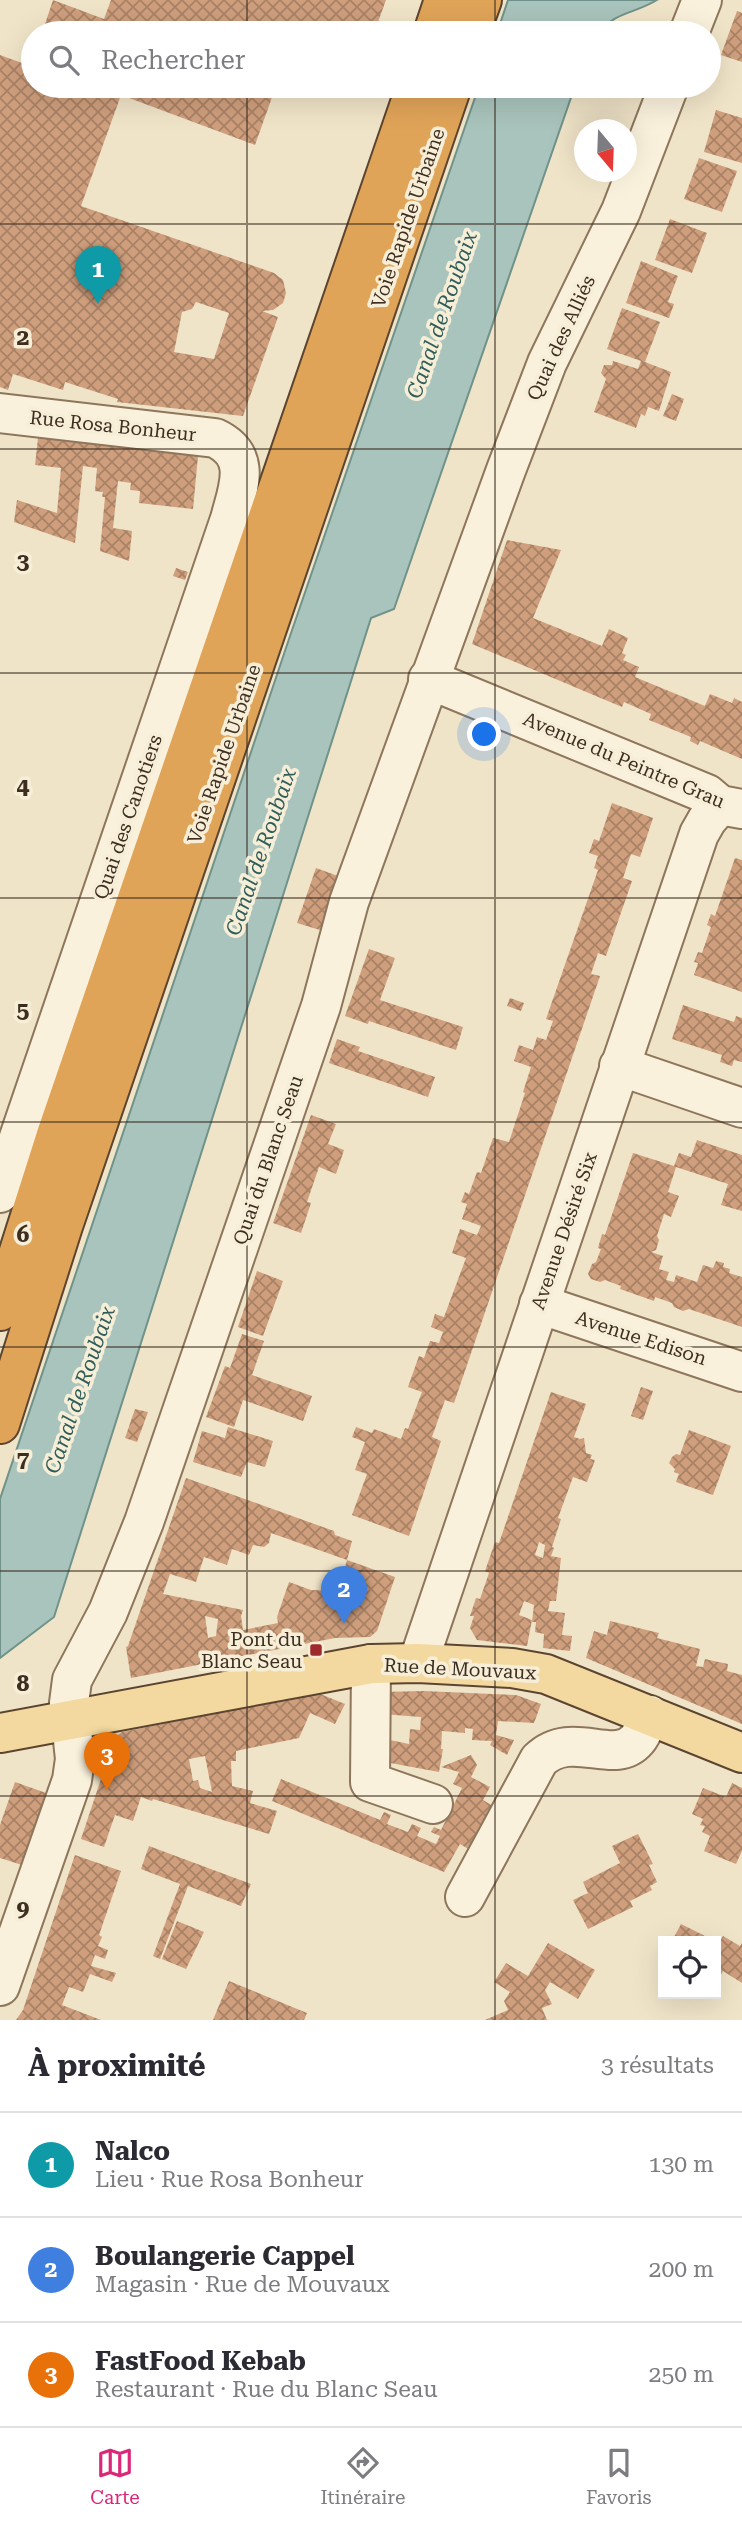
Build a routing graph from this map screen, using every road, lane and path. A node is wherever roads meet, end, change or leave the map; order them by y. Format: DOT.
graph roads {
  1 [pos="444,0"];
  2 [pos="482,0"];
  3 [pos="702,0"];
  4 [pos="437,21"];
  5 [pos="474,21"];
  6 [pos="694,21"];
  7 [pos="412,98"];
  8 [pos="449,98"];
  9 [pos="664,98"];
  10 [pos="0,413"];
  11 [pos="225,443"];
  12 [pos="460,594"];
  13 [pos="429,679"];
  14 [pos="731,807"];
  15 [pos="620,1066"];
  16 [pos="742,1108"];
  17 [pos="0,1193"];
  18 [pos="539,1304"];
  19 [pos="0,1311"];
  20 [pos="742,1372"];
  21 [pos="0,1424"];
  22 [pos="418,1663"];
  23 [pos="371,1664"];
  24 [pos="650,1715"];
  25 [pos="71,1720"];
  26 [pos="0,1733"];
  27 [pos="742,1754"];
  28 [pos="433,1804"];
  29 [pos="465,1897"];
  30 [pos="0,1986"];
  1 -- 4 [label="highway"];
  2 -- 5 [label="highway"];
  3 -- 6 [label="street"];
  7 -- 19 [label="highway, Voie Rapide Urbaine"];
  8 -- 21 [label="highway, Voie Rapide Urbaine"];
  9 -- 12 [label="street, Quai des Alliés"];
  10 -- 11 [label="street, Rue Rosa Bonheur"];
  11 -- 17 [label="street, Quai des Canotiers"];
  12 -- 13 [label="street, Quai du Blanc Seau"];
  13 -- 14 [label="street, Avenue du Peintre Grau"];
  13 -- 25 [label="street, Quai du Blanc Seau"];
  14 -- 15 [label="street, Avenue Désiré Six"];
  15 -- 16 [label="street"];
  15 -- 18 [label="street, Avenue Désiré Six"];
  18 -- 20 [label="street, Avenue Edison"];
  18 -- 22 [label="street, Avenue Désiré Six"];
  22 -- 23 [label="main road, Rue de Mouvaux"];
  22 -- 24 [label="main road, Rue de Mouvaux"];
  23 -- 25 [label="main road, Rue de Mouvaux"];
  23 -- 28 [label="street"];
  24 -- 27 [label="main road, Rue de Mouvaux"];
  24 -- 29 [label="street"];
  25 -- 26 [label="main road, Rue de Mouvaux"];
  25 -- 30 [label="street, Quai du Blanc Seau"];
}
